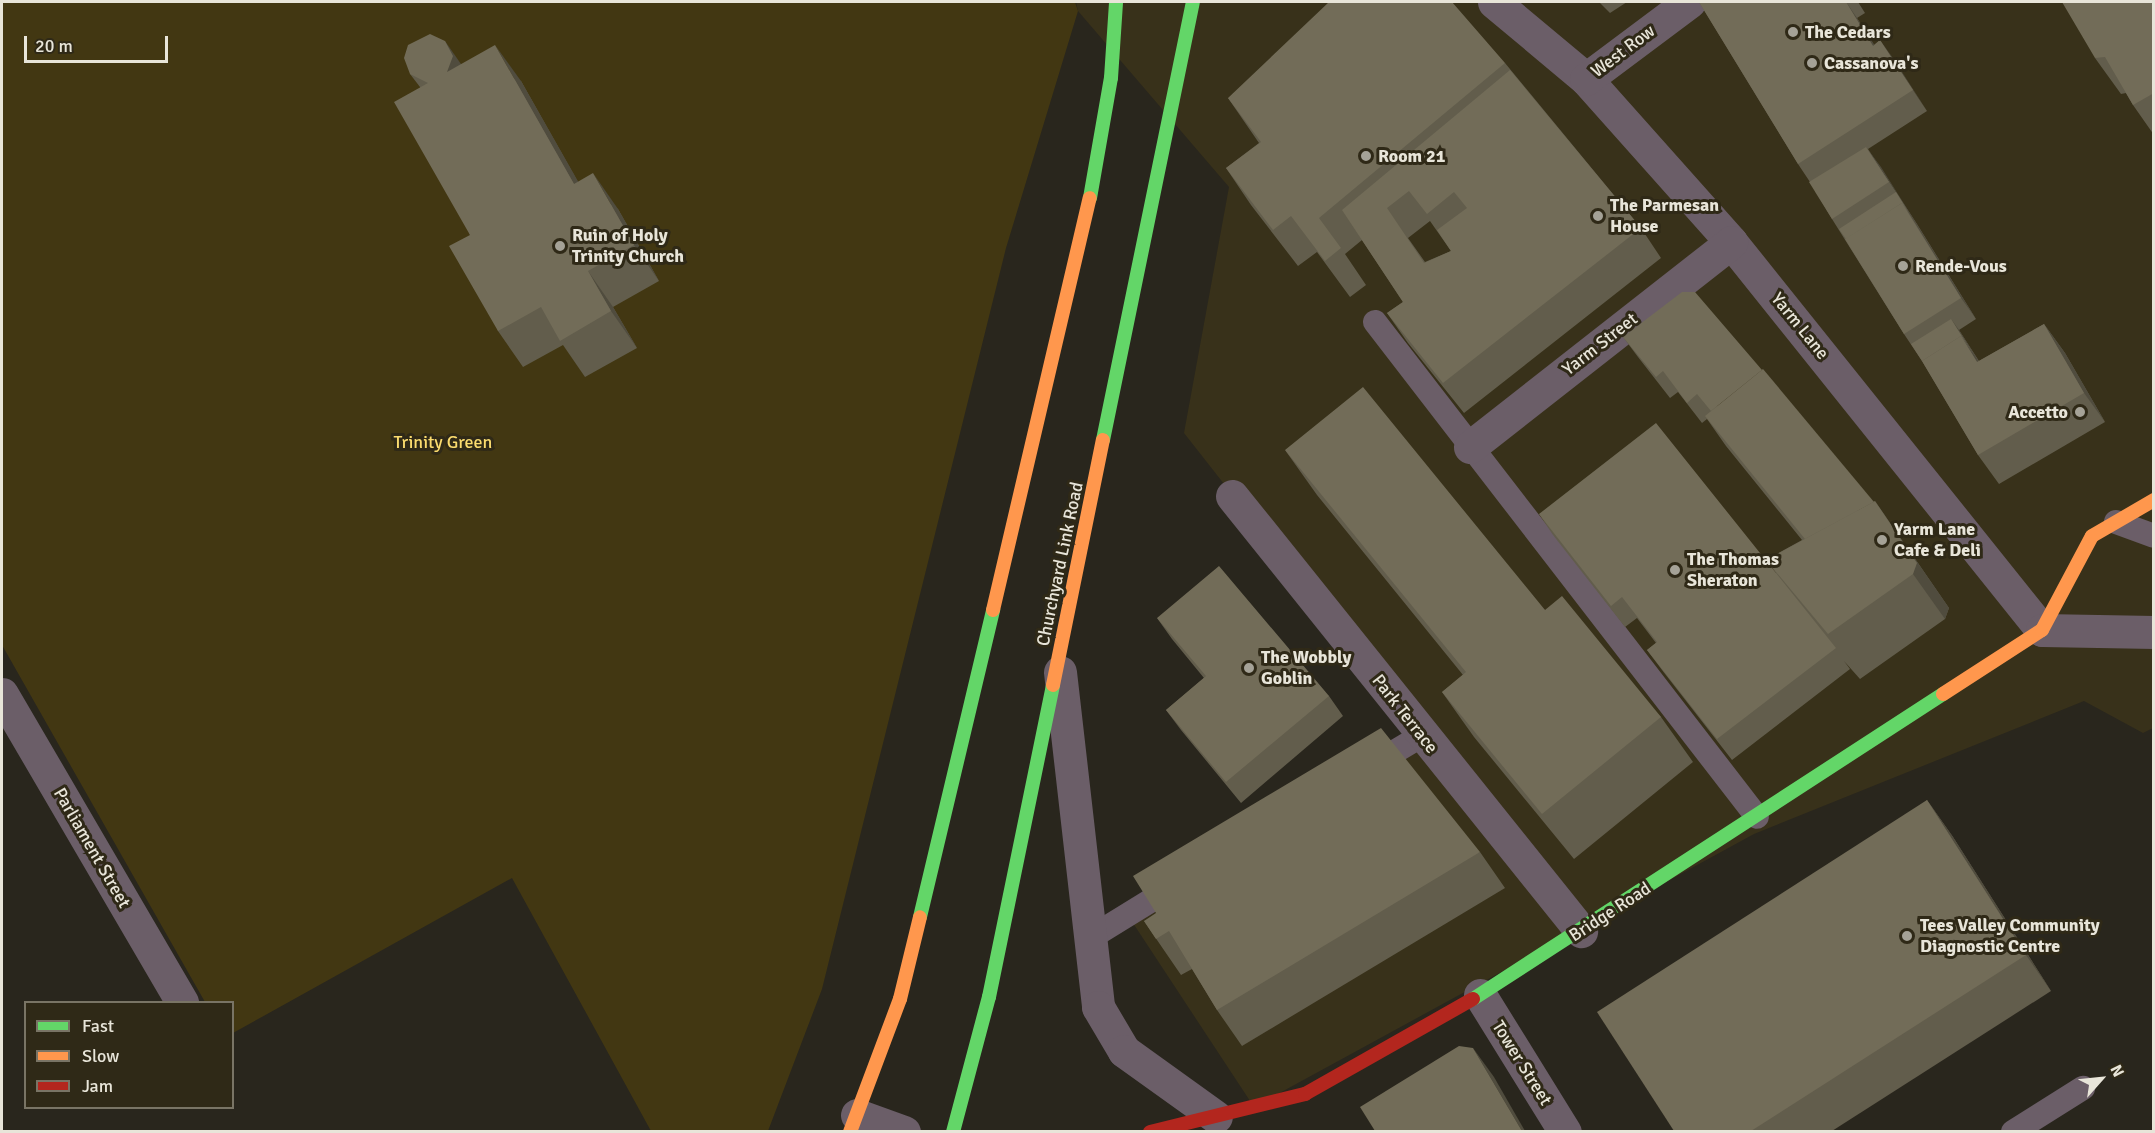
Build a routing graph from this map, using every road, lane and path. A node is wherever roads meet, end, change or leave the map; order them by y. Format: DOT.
graph roads {
  1 [pos="1116,2"];
  2 [pos="1193,2"];
  3 [pos="1494,2"];
  4 [pos="1518,2"];
  5 [pos="1689,2"];
  6 [pos="1542,37"];
  7 [pos="1586,79"];
  8 [pos="1731,242"];
  9 [pos="1375,322"];
  10 [pos="1470,447"];
  11 [pos="1232,496"];
  12 [pos="2154,500"];
  13 [pos="2116,522"];
  14 [pos="2154,536"];
  15 [pos="2042,630"];
  16 [pos="2154,632"];
  17 [pos="1059,658"];
  18 [pos="2,694"];
  19 [pos="1421,736"];
  20 [pos="1350,779"];
  21 [pos="1757,817"];
  22 [pos="1198,871"];
  23 [pos="1581,931"];
  24 [pos="1090,938"];
  25 [pos="1480,995"];
  26 [pos="181,1001"];
  27 [pos="2082,1088"];
  28 [pos="1216,1117"];
  29 [pos="854,1123"];
  30 [pos="904,1131"];
  31 [pos="952,1131"];
  32 [pos="1150,1131"];
  33 [pos="1565,1131"];
  34 [pos="2013,1131"];
  1 -- 29 [label="main road"];
  2 -- 17 [label="main road, Churchyard Link Road"];
  3 -- 6 [label="street, Yarm Lane"];
  4 -- 6 [label="street, Yarm Lane"];
  5 -- 7 [label="street, West Row"];
  6 -- 7 [label="street, Yarm Lane"];
  7 -- 8 [label="street, Yarm Lane"];
  8 -- 10 [label="street, Yarm Street"];
  8 -- 15 [label="street, Yarm Lane"];
  9 -- 10 [label="lane"];
  10 -- 21 [label="lane"];
  11 -- 19 [label="street, Park Terrace"];
  12 -- 13 [label="main road"];
  13 -- 14 [label="lane"];
  13 -- 15 [label="main road"];
  15 -- 16 [label="street"];
  15 -- 21 [label="main road, Bridge Road"];
  17 -- 24 [label="street"];
  17 -- 31 [label="main road, Churchyard Link Road"];
  18 -- 26 [label="street, Parliament Street"];
  19 -- 20 [label="lane"];
  19 -- 23 [label="street, Park Terrace"];
  21 -- 23 [label="main road, Bridge Road"];
  22 -- 24 [label="lane"];
  23 -- 25 [label="main road, Bridge Road"];
  24 -- 28 [label="street"];
  25 -- 28 [label="main road, Bridge Road"];
  25 -- 33 [label="street, Tower Street"];
  27 -- 34 [label="lane"];
  28 -- 32 [label="main road, Bridge Road"];
  29 -- 30 [label="street"];
}
